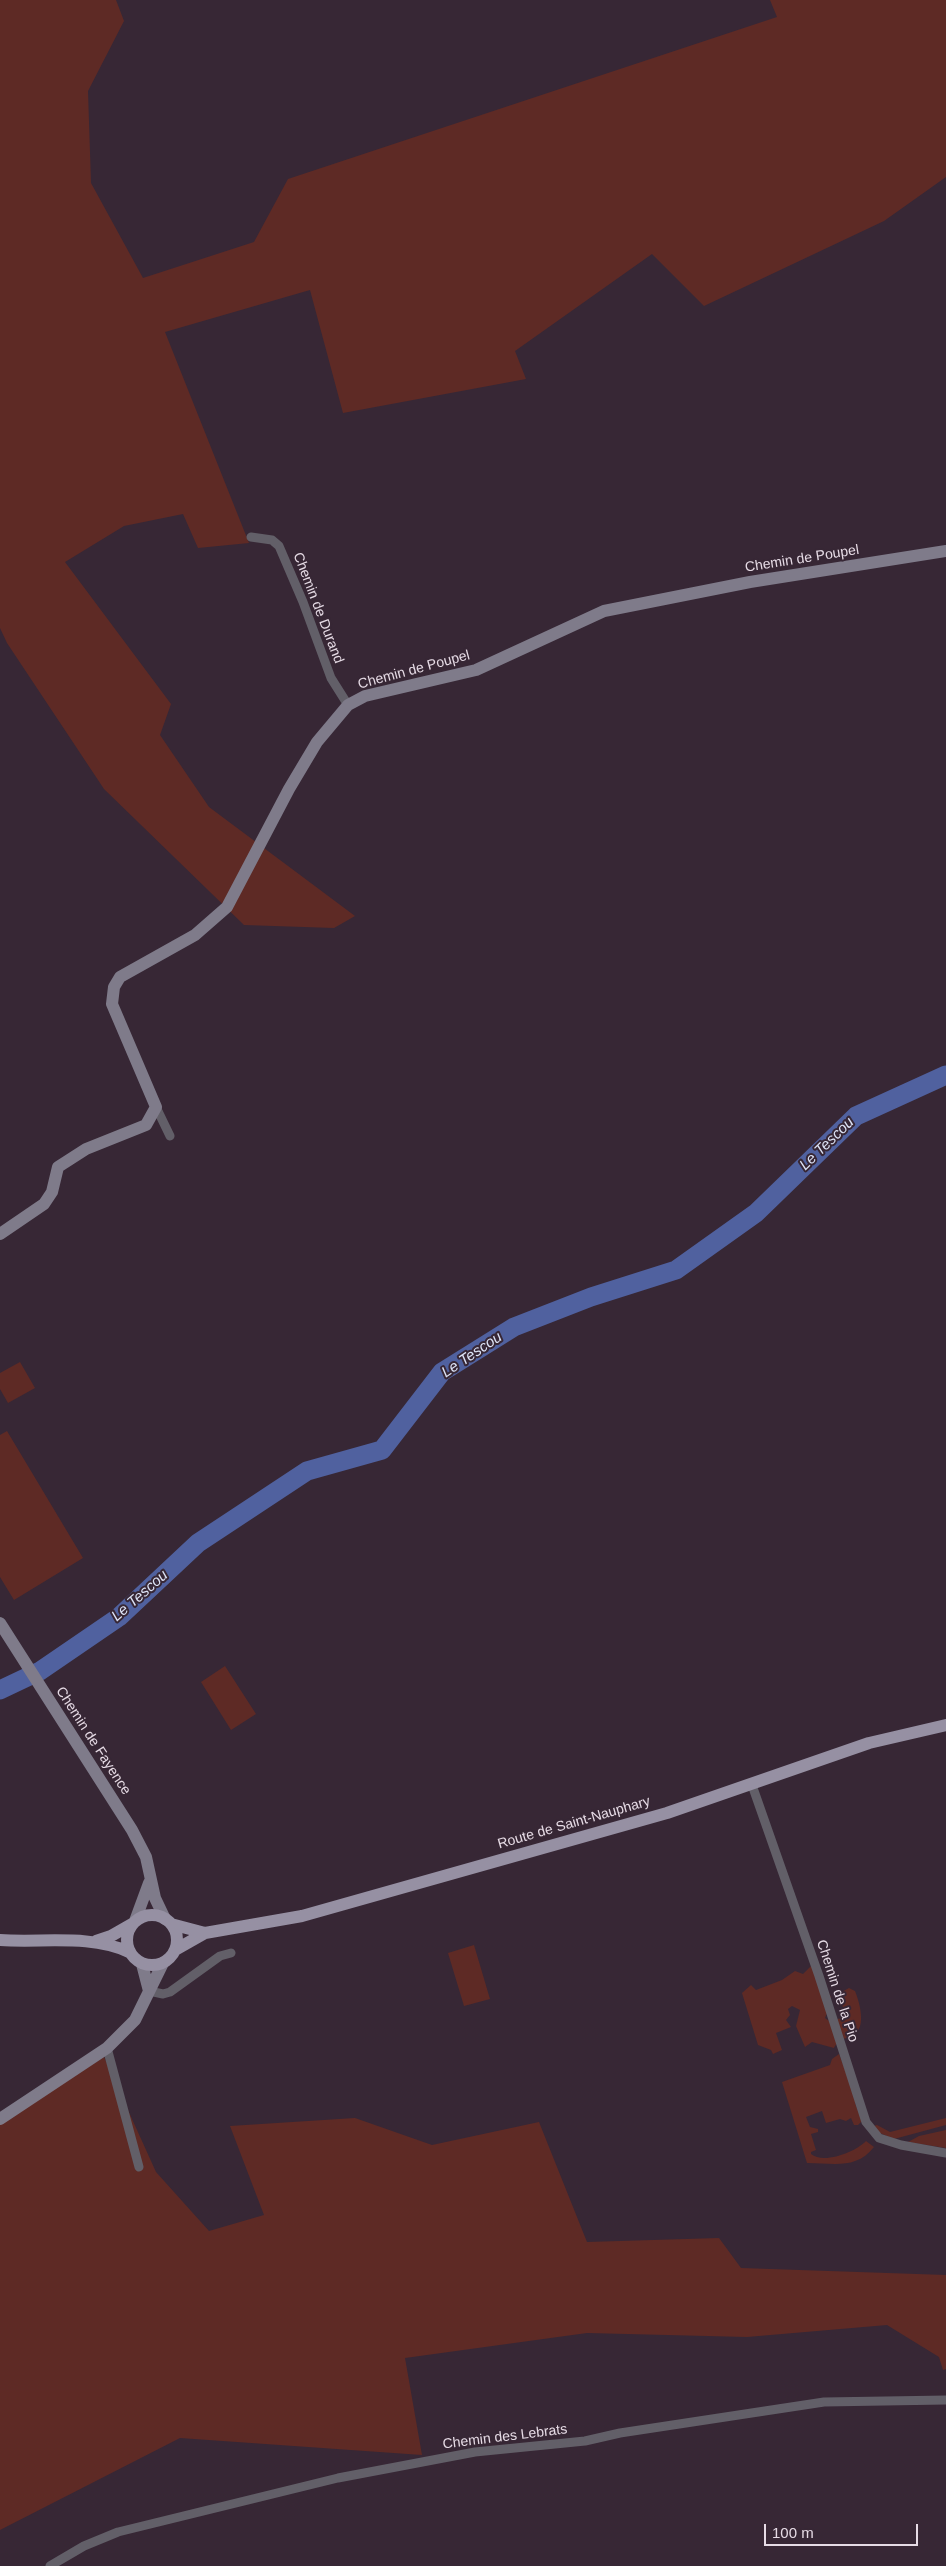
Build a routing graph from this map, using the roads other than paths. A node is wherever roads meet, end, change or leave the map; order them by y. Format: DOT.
graph roads {
  1 [pos="251,537"];
  2 [pos="946,550"];
  3 [pos="348,705"];
  4 [pos="156,1107"];
  5 [pos="170,1136"];
  6 [pos="0,1234"];
  7 [pos="0,1623"];
  8 [pos="946,1725"];
  9 [pos="752,1785"];
  10 [pos="150,1880"];
  11 [pos="168,1921"];
  12 [pos="134,1922"];
  13 [pos="205,1933"];
  14 [pos="0,1940"];
  15 [pos="91,1942"];
  16 [pos="175,1950"];
  17 [pos="129,1952"];
  18 [pos="231,1953"];
  19 [pos="163,1963"];
  20 [pos="142,1964"];
  21 [pos="149,1991"];
  22 [pos="107,2048"];
  23 [pos="0,2119"];
  24 [pos="946,2153"];
  25 [pos="139,2168"];
  26 [pos="946,2400"];
  27 [pos="50,2566"];
  1 -- 3 [label="street, Chemin de Durand"];
  2 -- 3 [label="street, Chemin de Poupel"];
  3 -- 4 [label="street, Chemin de Poupel"];
  4 -- 5 [label="street, Chemin de Poupel"];
  4 -- 6 [label="street"];
  7 -- 10 [label="street, Chemin de Fayence"];
  8 -- 9 [label="main road, Route de Saint-Nauphary"];
  9 -- 13 [label="main road, Route de Saint-Nauphary"];
  9 -- 24 [label="street, Chemin de la Pio"];
  10 -- 11 [label="street, Chemin de Fayence"];
  10 -- 12 [label="street, Chemin de Fayence"];
  11 -- 12 [label="main road"];
  11 -- 13 [label="main road, Route de Saint-Nauphary"];
  11 -- 16 [label="main road"];
  12 -- 15 [label="main road"];
  12 -- 17 [label="main road"];
  13 -- 16 [label="main road, Route de Saint-Nauphary"];
  14 -- 15 [label="main road"];
  15 -- 17 [label="main road"];
  16 -- 19 [label="main road"];
  17 -- 20 [label="main road"];
  18 -- 21 [label="street"];
  19 -- 20 [label="main road"];
  19 -- 21 [label="street"];
  20 -- 21 [label="street"];
  21 -- 22 [label="street"];
  22 -- 23 [label="street"];
  22 -- 25 [label="street"];
  26 -- 27 [label="street, Chemin des Lebrats"];
}
